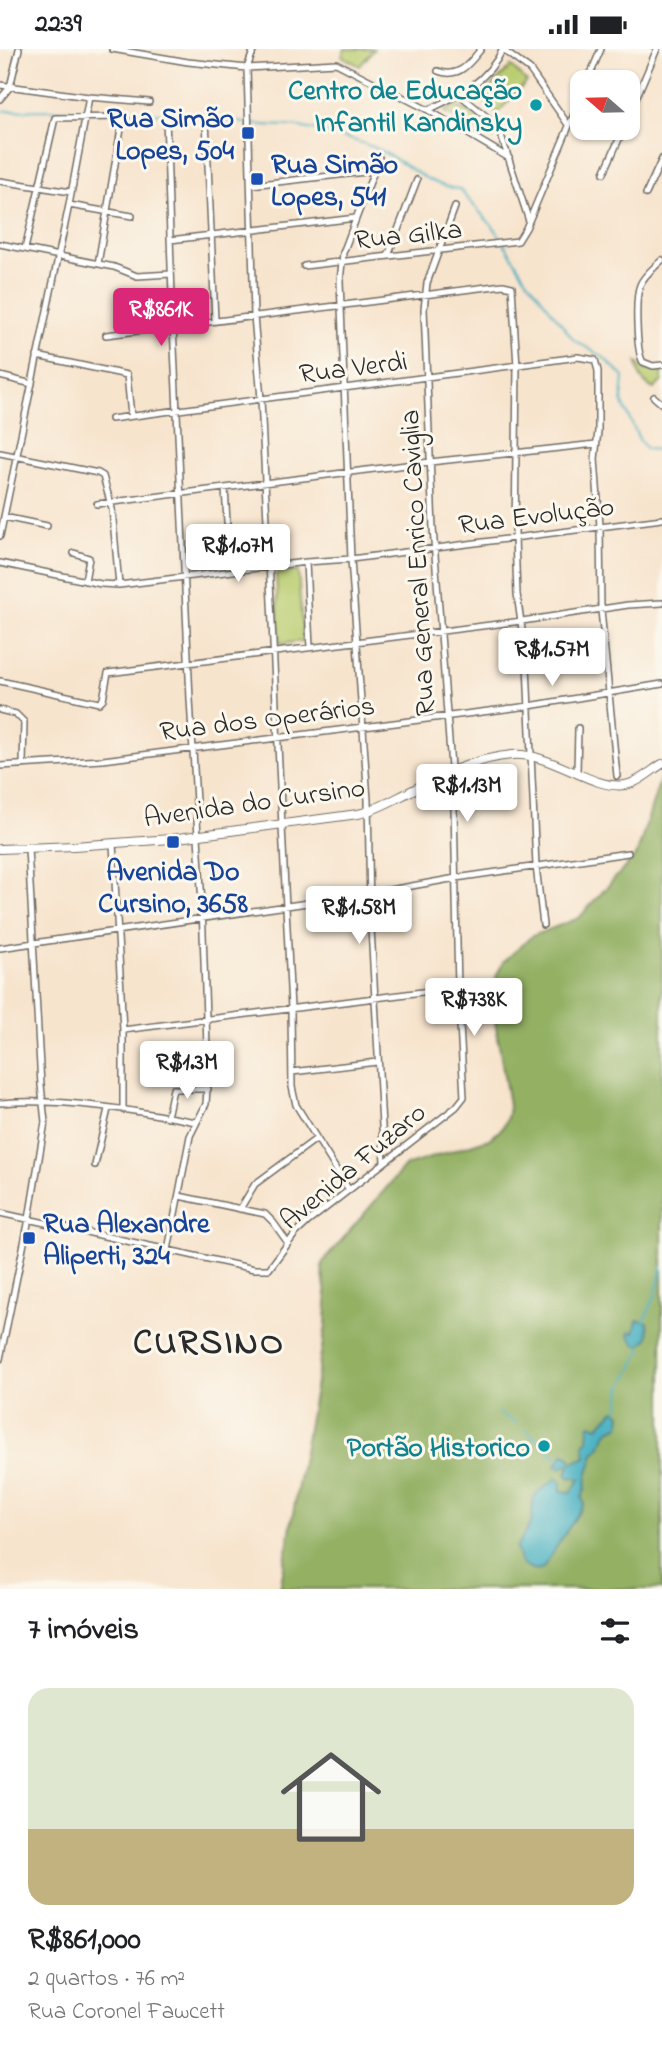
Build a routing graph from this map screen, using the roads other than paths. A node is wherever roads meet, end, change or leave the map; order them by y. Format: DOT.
graph roads {
  1 [pos="19,49"];
  2 [pos="112,49"];
  3 [pos="254,49"];
  4 [pos="481,49"];
  5 [pos="503,49"];
  6 [pos="657,49"];
  7 [pos="600,50"];
  8 [pos="247,68"];
  9 [pos="592,70"];
  10 [pos="438,71"];
  11 [pos="0,85"];
  12 [pos="10,87"];
  13 [pos="640,89"];
  14 [pos="460,95"];
  15 [pos="89,97"];
  16 [pos="0,99"];
  17 [pos="149,102"];
  18 [pos="428,110"];
  19 [pos="85,116"];
  20 [pos="166,117"];
  21 [pos="206,120"];
  22 [pos="569,126"];
  23 [pos="619,140"];
  24 [pos="379,158"];
  25 [pos="509,158"];
  26 [pos="662,159"];
  27 [pos="374,171"];
  28 [pos="604,173"];
  29 [pos="417,180"];
  30 [pos="0,181"];
  31 [pos="251,185"];
  32 [pos="39,186"];
  33 [pos="71,192"];
  34 [pos="646,194"];
  35 [pos="69,205"];
  36 [pos="455,207"];
  37 [pos="106,212"];
  38 [pos="132,216"];
  39 [pos="356,218"];
  40 [pos="529,221"];
  41 [pos="253,231"];
  42 [pos="211,236"];
  43 [pos="170,240"];
  44 [pos="0,244"];
  45 [pos="25,249"];
  46 [pos="437,251"];
  47 [pos="58,256"];
  48 [pos="388,256"];
  49 [pos="662,260"];
  50 [pos="341,262"];
  51 [pos="97,264"];
  52 [pos="303,265"];
  53 [pos="171,274"];
  54 [pos="424,296"];
  55 [pos="340,305"];
  56 [pos="254,316"];
  57 [pos="215,320"];
  58 [pos="173,325"];
  59 [pos="106,335"];
  60 [pos="37,356"];
  61 [pos="662,365"];
  62 [pos="517,366"];
  63 [pos="0,376"];
  64 [pos="427,378"];
  65 [pos="32,384"];
  66 [pos="344,389"];
  67 [pos="654,397"];
  68 [pos="261,399"];
  69 [pos="662,404"];
  70 [pos="178,409"];
  71 [pos="131,416"];
  72 [pos="111,419"];
  73 [pos="596,444"];
  74 [pos="0,453"];
  75 [pos="515,454"];
  76 [pos="17,456"];
  77 [pos="430,462"];
  78 [pos="349,473"];
  79 [pos="265,482"];
  80 [pos="225,488"];
  81 [pos="180,493"];
  82 [pos="110,502"];
  83 [pos="97,504"];
  84 [pos="3,513"];
  85 [pos="662,519"];
  86 [pos="227,522"];
  87 [pos="47,526"];
  88 [pos="600,526"];
  89 [pos="0,536"];
  90 [pos="515,537"];
  91 [pos="435,548"];
  92 [pos="74,553"];
  93 [pos="351,559"];
  94 [pos="306,562"];
  95 [pos="0,563"];
  96 [pos="268,567"];
  97 [pos="185,578"];
  98 [pos="85,581"];
  99 [pos="119,585"];
  100 [pos="662,603"];
  101 [pos="601,610"];
  102 [pos="522,621"];
  103 [pos="441,631"];
  104 [pos="358,641"];
  105 [pos="310,647"];
  106 [pos="273,652"];
  107 [pos="189,662"];
  108 [pos="0,681"];
  109 [pos="662,684"];
  110 [pos="608,691"];
  111 [pos="529,706"];
  112 [pos="0,710"];
  113 [pos="446,716"];
  114 [pos="363,727"];
  115 [pos="578,727"];
  116 [pos="277,737"];
  117 [pos="192,747"];
  118 [pos="532,755"];
  119 [pos="662,764"];
  120 [pos="23,765"];
  121 [pos="0,766"];
  122 [pos="450,772"];
  123 [pos="577,772"];
  124 [pos="617,776"];
  125 [pos="367,812"];
  126 [pos="282,824"];
  127 [pos="197,834"];
  128 [pos="113,843"];
  129 [pos="28,848"];
  130 [pos="0,849"];
  131 [pos="628,853"];
  132 [pos="536,866"];
  133 [pos="456,878"];
  134 [pos="369,894"];
  135 [pos="285,905"];
  136 [pos="203,918"];
  137 [pos="543,925"];
  138 [pos="117,930"];
  139 [pos="34,943"];
  140 [pos="0,948"];
  141 [pos="493,983"];
  142 [pos="458,988"];
  143 [pos="374,998"];
  144 [pos="290,1009"];
  145 [pos="205,1020"];
  146 [pos="123,1030"];
  147 [pos="377,1062"];
  148 [pos="292,1072"];
  149 [pos="208,1089"];
  150 [pos="464,1089"];
  151 [pos="44,1101"];
  152 [pos="0,1103"];
  153 [pos="108,1109"];
  154 [pos="123,1110"];
  155 [pos="167,1117"];
  156 [pos="196,1122"];
  157 [pos="316,1139"];
  158 [pos="384,1162"];
  159 [pos="95,1165"];
  160 [pos="349,1190"];
  161 [pos="179,1196"];
  162 [pos="240,1209"];
  163 [pos="0,1213"];
  164 [pos="29,1219"];
  165 [pos="288,1243"];
  166 [pos="168,1250"];
  167 [pos="0,1322"];
  168 [pos="7,1324"];
  169 [pos="0,1359"];
  1 -- 12 [label="street"];
  2 -- 8 [label="street"];
  3 -- 8 [label="street"];
  4 -- 10 [label="street"];
  5 -- 14 [label="street"];
  5 -- 22 [label="street"];
  6 -- 13 [label="street"];
  7 -- 9 [label="street"];
  8 -- 18 [label="street"];
  8 -- 31 [label="street"];
  11 -- 12 [label="street"];
  12 -- 15 [label="street"];
  12 -- 16 [label="street"];
  14 -- 18 [label="street"];
  14 -- 25 [label="street"];
  15 -- 17 [label="street"];
  15 -- 19 [label="street"];
  18 -- 25 [label="street"];
  19 -- 32 [label="street"];
  19 -- 33 [label="street"];
  19 -- 37 [label="street"];
  20 -- 43 [label="street"];
  21 -- 42 [label="street"];
  22 -- 40 [label="street"];
  23 -- 28 [label="street"];
  24 -- 27 [label="street"];
  25 -- 40 [label="street"];
  26 -- 34 [label="street"];
  27 -- 31 [label="street"];
  27 -- 39 [label="street"];
  29 -- 48 [label="street"];
  30 -- 32 [label="street"];
  31 -- 41 [label="street"];
  32 -- 33 [label="street"];
  32 -- 45 [label="street"];
  33 -- 35 [label="street"];
  35 -- 37 [label="street"];
  35 -- 47 [label="street"];
  36 -- 46 [label="street, Rua General Enrico Caviglia"];
  37 -- 38 [label="street"];
  37 -- 51 [label="street"];
  39 -- 41 [label="street"];
  39 -- 50 [label="street"];
  40 -- 46 [label="street, Rua Gilka"];
  41 -- 42 [label="street"];
  41 -- 56 [label="street"];
  42 -- 43 [label="street"];
  42 -- 57 [label="street"];
  43 -- 53 [label="street"];
  44 -- 45 [label="street"];
  45 -- 47 [label="street"];
  46 -- 48 [label="street, Rua Gilka"];
  46 -- 54 [label="street, Rua General Enrico Caviglia"];
  47 -- 51 [label="street"];
  47 -- 60 [label="street"];
  48 -- 50 [label="street, Rua Gilka"];
  49 -- 61 [label="street"];
  50 -- 52 [label="street, Rua Gilka"];
  50 -- 55 [label="street"];
  51 -- 53 [label="street"];
  53 -- 58 [label="street"];
  54 -- 55 [label="street"];
  54 -- 62 [label="street"];
  54 -- 64 [label="street, Rua General Enrico Caviglia"];
  55 -- 56 [label="street"];
  55 -- 66 [label="street"];
  56 -- 57 [label="street"];
  56 -- 68 [label="street"];
  57 -- 58 [label="street"];
  58 -- 59 [label="street"];
  58 -- 70 [label="street"];
  60 -- 65 [label="street"];
  60 -- 71 [label="street"];
  62 -- 64 [label="street, Rua Verdi"];
  62 -- 73 [label="street, Rua Verdi"];
  62 -- 75 [label="street"];
  63 -- 65 [label="street"];
  64 -- 66 [label="street, Rua Verdi"];
  64 -- 77 [label="street, Rua General Enrico Caviglia"];
  65 -- 76 [label="street"];
  66 -- 68 [label="street, Rua Verdi"];
  66 -- 78 [label="street"];
  67 -- 69 [label="street"];
  68 -- 70 [label="street, Rua Verdi"];
  68 -- 79 [label="street"];
  70 -- 71 [label="street, Rua Verdi"];
  70 -- 81 [label="street"];
  71 -- 72 [label="street, Rua Verdi"];
  73 -- 75 [label="street"];
  73 -- 88 [label="street"];
  74 -- 76 [label="street"];
  75 -- 77 [label="street"];
  75 -- 90 [label="street"];
  76 -- 82 [label="street"];
  76 -- 84 [label="street"];
  77 -- 78 [label="street"];
  77 -- 91 [label="street, Rua General Enrico Caviglia"];
  78 -- 79 [label="street"];
  78 -- 93 [label="street"];
  79 -- 80 [label="street"];
  79 -- 96 [label="street"];
  80 -- 81 [label="street"];
  80 -- 86 [label="street"];
  81 -- 82 [label="street"];
  81 -- 97 [label="street"];
  82 -- 83 [label="street"];
  82 -- 99 [label="street"];
  84 -- 87 [label="street"];
  84 -- 89 [label="street"];
  85 -- 88 [label="street, Rua Evolução"];
  88 -- 90 [label="street, Rua Evolução"];
  88 -- 101 [label="street"];
  90 -- 91 [label="street, Rua Evolução"];
  90 -- 102 [label="street"];
  91 -- 93 [label="street, Rua Evolução"];
  91 -- 103 [label="street, Rua General Enrico Caviglia"];
  92 -- 98 [label="street"];
  93 -- 94 [label="street, Rua Evolução"];
  93 -- 104 [label="street"];
  94 -- 96 [label="street, Rua Evolução"];
  94 -- 105 [label="street"];
  95 -- 98 [label="street, Rua Evolução"];
  96 -- 97 [label="street, Rua Evolução"];
  96 -- 106 [label="street"];
  97 -- 99 [label="street, Rua Evolução"];
  97 -- 107 [label="street"];
  98 -- 99 [label="street, Rua Evolução"];
  100 -- 101 [label="street"];
  101 -- 102 [label="street"];
  101 -- 110 [label="street"];
  102 -- 103 [label="street"];
  102 -- 111 [label="street"];
  103 -- 104 [label="street"];
  103 -- 113 [label="street, Rua General Enrico Caviglia"];
  104 -- 105 [label="street"];
  104 -- 114 [label="street"];
  105 -- 106 [label="street"];
  106 -- 107 [label="street"];
  106 -- 116 [label="street"];
  107 -- 108 [label="street"];
  107 -- 117 [label="street"];
  109 -- 110 [label="street, Rua dos Operários"];
  110 -- 111 [label="street, Rua dos Operários"];
  110 -- 124 [label="street"];
  111 -- 113 [label="street, Rua dos Operários"];
  111 -- 118 [label="street"];
  112 -- 120 [label="street"];
  113 -- 114 [label="street, Rua dos Operários"];
  113 -- 122 [label="street, Rua General Enrico Caviglia"];
  114 -- 116 [label="street, Rua dos Operários"];
  114 -- 125 [label="street"];
  115 -- 123 [label="street"];
  116 -- 117 [label="street, Rua dos Operários"];
  116 -- 126 [label="street"];
  117 -- 120 [label="street, Rua dos Operários"];
  117 -- 127 [label="street"];
  118 -- 122 [label="main road, Avenida do Cursino"];
  118 -- 123 [label="main road, Avenida do Cursino"];
  118 -- 132 [label="street"];
  119 -- 123 [label="main road, Avenida do Cursino"];
  120 -- 121 [label="street, Rua dos Operários"];
  122 -- 125 [label="main road, Avenida do Cursino"];
  122 -- 133 [label="street, Rua General Enrico Caviglia"];
  125 -- 126 [label="main road, Avenida do Cursino"];
  125 -- 134 [label="street"];
  126 -- 127 [label="main road, Avenida do Cursino"];
  126 -- 135 [label="street"];
  127 -- 128 [label="main road, Avenida do Cursino"];
  127 -- 136 [label="street"];
  128 -- 129 [label="main road, Avenida do Cursino"];
  128 -- 138 [label="street"];
  129 -- 130 [label="main road, Avenida do Cursino"];
  129 -- 139 [label="street"];
  131 -- 132 [label="street"];
  132 -- 133 [label="street"];
  132 -- 137 [label="street"];
  133 -- 134 [label="street"];
  133 -- 142 [label="street, Rua General Enrico Caviglia"];
  134 -- 135 [label="street"];
  134 -- 143 [label="street"];
  135 -- 136 [label="street"];
  135 -- 144 [label="street"];
  136 -- 138 [label="street"];
  136 -- 145 [label="street"];
  138 -- 139 [label="street"];
  138 -- 146 [label="street"];
  139 -- 140 [label="street"];
  139 -- 151 [label="street"];
  141 -- 142 [label="street"];
  142 -- 143 [label="street"];
  142 -- 150 [label="street, Rua General Enrico Caviglia"];
  143 -- 144 [label="street"];
  143 -- 147 [label="street"];
  144 -- 145 [label="street"];
  144 -- 148 [label="street"];
  145 -- 146 [label="street"];
  145 -- 149 [label="street"];
  146 -- 154 [label="street"];
  147 -- 148 [label="street"];
  147 -- 158 [label="street"];
  148 -- 157 [label="street"];
  149 -- 155 [label="street"];
  149 -- 156 [label="street"];
  150 -- 158 [label="street, Avenida Fuzaro"];
  151 -- 152 [label="street"];
  151 -- 153 [label="street"];
  151 -- 164 [label="street"];
  153 -- 154 [label="street"];
  153 -- 159 [label="street"];
  154 -- 155 [label="street"];
  155 -- 156 [label="street"];
  156 -- 161 [label="street"];
  157 -- 160 [label="street"];
  157 -- 162 [label="street"];
  158 -- 160 [label="street, Avenida Fuzaro"];
  160 -- 165 [label="street, Avenida Fuzaro"];
  161 -- 162 [label="street"];
  161 -- 166 [label="street"];
  162 -- 165 [label="street"];
  163 -- 164 [label="street"];
  164 -- 166 [label="street"];
  164 -- 168 [label="street"];
  165 -- 166 [label="street, Avenida Fuzaro"];
  167 -- 168 [label="street"];
  168 -- 169 [label="street"];
}
